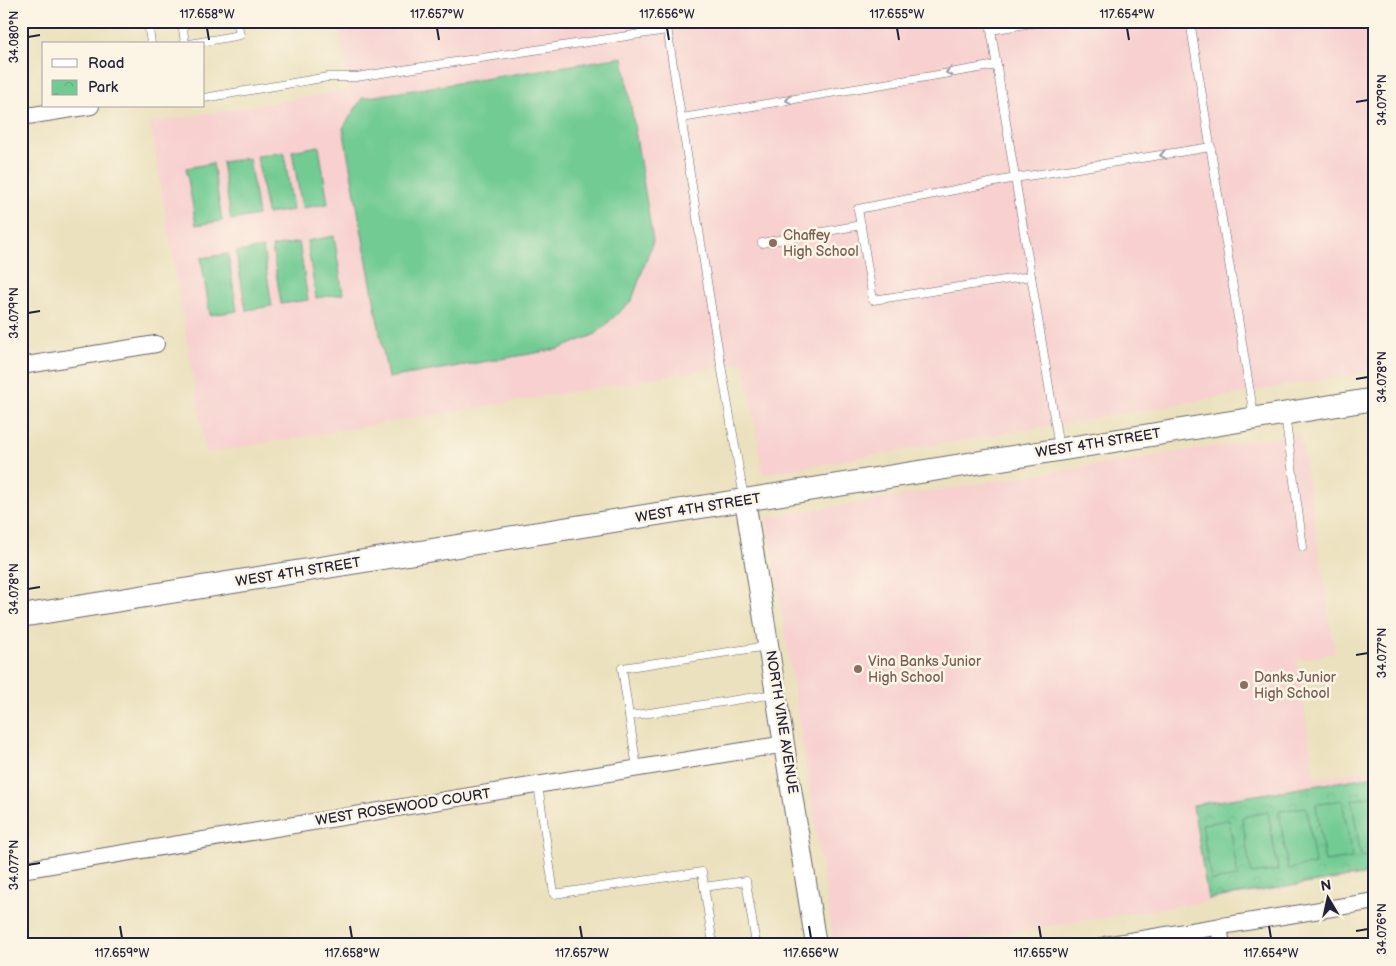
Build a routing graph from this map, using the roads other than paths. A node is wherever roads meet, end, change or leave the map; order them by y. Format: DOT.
graph roads {
  1 [pos="148,21"];
  2 [pos="182,21"];
  3 [pos="237,21"];
  4 [pos="666,21"];
  5 [pos="1044,21"];
  6 [pos="1190,21"];
  7 [pos="668,30"];
  8 [pos="151,42"];
  9 [pos="186,42"];
  10 [pos="202,42"];
  11 [pos="997,65"];
  12 [pos="205,98"];
  13 [pos="77,108"];
  14 [pos="21,117"];
  15 [pos="682,118"];
  16 [pos="1211,147"];
  17 [pos="1015,178"];
  18 [pos="861,225"];
  19 [pos="762,243"];
  20 [pos="1031,276"];
  21 [pos="156,344"];
  22 [pos="21,366"];
  23 [pos="1375,399"];
  24 [pos="1285,413"];
  25 [pos="1254,418"];
  26 [pos="1060,450"];
  27 [pos="745,500"];
  28 [pos="1303,547"];
  29 [pos="21,616"];
  30 [pos="769,646"];
  31 [pos="777,693"];
  32 [pos="630,716"];
  33 [pos="786,744"];
  34 [pos="638,768"];
  35 [pos="538,784"];
  36 [pos="21,870"];
  37 [pos="704,888"];
  38 [pos="1375,901"];
  39 [pos="1219,927"];
  40 [pos="713,945"];
  41 [pos="756,945"];
  42 [pos="816,945"];
  43 [pos="1105,945"];
  44 [pos="1222,945"];
  1 -- 8 [label="lane"];
  2 -- 9 [label="lane"];
  3 -- 10 [label="lane"];
  4 -- 7 [label="lane"];
  5 -- 11 [label="lane"];
  6 -- 16 [label="lane"];
  7 -- 12 [label="lane"];
  7 -- 15 [label="lane"];
  11 -- 15 [label="lane, one-way"];
  11 -- 17 [label="lane"];
  13 -- 14 [label="street"];
  15 -- 27 [label="lane"];
  16 -- 17 [label="lane, one-way"];
  16 -- 25 [label="lane"];
  17 -- 18 [label="lane"];
  17 -- 20 [label="lane"];
  18 -- 19 [label="lane"];
  18 -- 20 [label="lane"];
  20 -- 26 [label="lane"];
  21 -- 22 [label="street"];
  23 -- 24 [label="main road, WEST 4TH STREET"];
  24 -- 25 [label="main road, WEST 4TH STREET"];
  24 -- 28 [label="lane"];
  25 -- 26 [label="main road, WEST 4TH STREET"];
  26 -- 27 [label="main road, WEST 4TH STREET"];
  27 -- 29 [label="main road, WEST 4TH STREET"];
  27 -- 30 [label="street, NORTH VINE AVENUE"];
  30 -- 31 [label="street, NORTH VINE AVENUE"];
  30 -- 32 [label="lane"];
  31 -- 32 [label="lane"];
  31 -- 33 [label="street, NORTH VINE AVENUE"];
  32 -- 34 [label="lane"];
  33 -- 34 [label="street, WEST ROSEWOOD COURT"];
  33 -- 42 [label="street, NORTH VINE AVENUE"];
  34 -- 35 [label="street, WEST ROSEWOOD COURT"];
  35 -- 36 [label="street, WEST ROSEWOOD COURT"];
  35 -- 37 [label="lane"];
  37 -- 40 [label="lane"];
  37 -- 41 [label="lane"];
  38 -- 39 [label="street"];
  39 -- 43 [label="street"];
  39 -- 44 [label="street"];
}
